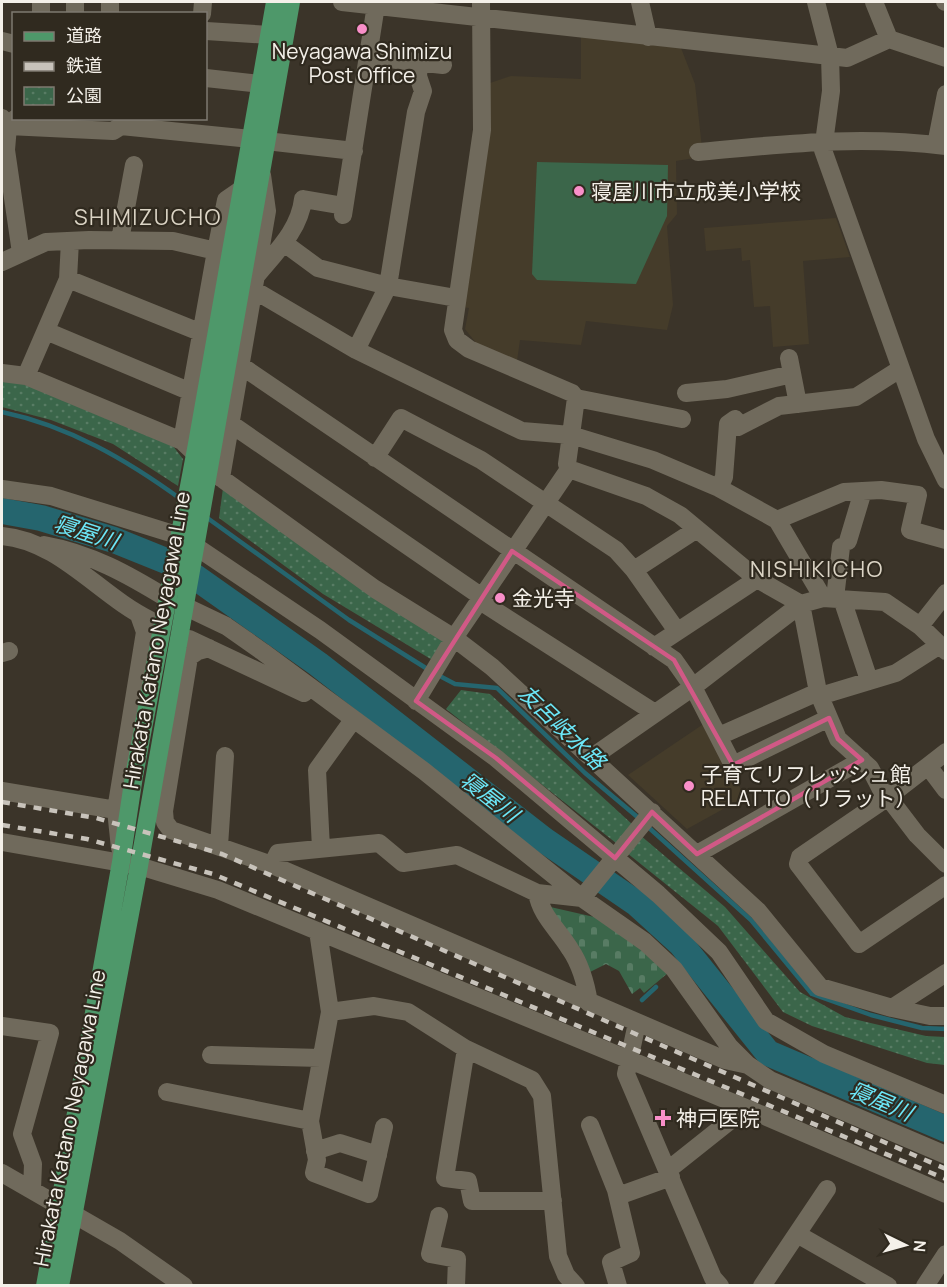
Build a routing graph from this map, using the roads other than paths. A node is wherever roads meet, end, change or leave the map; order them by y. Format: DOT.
graph roads {
  1 [pos="276,2"];
  2 [pos="291,2"];
  3 [pos="342,2"];
  4 [pos="640,2"];
  5 [pos="816,2"];
  6 [pos="874,2"];
  7 [pos="376,5"];
  8 [pos="446,7"];
  9 [pos="482,9"];
  10 [pos="207,31"];
  11 [pos="270,35"];
  12 [pos="648,37"];
  13 [pos="889,39"];
  14 [pos="830,56"];
  15 [pos="370,57"];
  16 [pos="945,58"];
  17 [pos="419,63"];
  18 [pos="443,65"];
  19 [pos="207,78"];
  20 [pos="261,84"];
  21 [pos="945,94"];
  22 [pos="9,121"];
  23 [pos="189,125"];
  24 [pos="259,140"];
  25 [pos="824,140"];
  26 [pos="941,146"];
  27 [pos="354,151"];
  28 [pos="698,152"];
  29 [pos="4,153"];
  30 [pos="134,165"];
  31 [pos="262,170"];
  32 [pos="242,189"];
  33 [pos="120,240"];
  34 [pos="70,241"];
  35 [pos="284,243"];
  36 [pos="216,251"];
  37 [pos="21,253"];
  38 [pos="2,262"];
  39 [pos="68,279"];
  40 [pos="255,282"];
  41 [pos="388,286"];
  42 [pos="456,298"];
  43 [pos="46,332"];
  44 [pos="202,333"];
  45 [pos="356,350"];
  46 [pos="240,365"];
  47 [pos="900,369"];
  48 [pos="2,373"];
  49 [pos="26,375"];
  50 [pos="191,392"];
  51 [pos="686,393"];
  52 [pos="576,398"];
  53 [pos="798,404"];
  54 [pos="682,419"];
  55 [pos="231,424"];
  56 [pos="571,435"];
  57 [pos="189,442"];
  58 [pos="375,458"];
  59 [pos="569,469"];
  60 [pos="221,478"];
  61 [pos="945,480"];
  62 [pos="719,488"];
  63 [pos="2,489"];
  64 [pos="862,491"];
  65 [pos="918,495"];
  66 [pos="544,504"];
  67 [pos="777,520"];
  68 [pos="696,528"];
  69 [pos="2,536"];
  70 [pos="188,539"];
  71 [pos="945,540"];
  72 [pos="32,543"];
  73 [pos="512,551"];
  74 [pos="634,570"];
  75 [pos="757,579"];
  76 [pos="945,593"];
  77 [pos="833,598"];
  78 [pos="481,599"];
  79 [pos="177,600"];
  80 [pos="801,604"];
  81 [pos="920,626"];
  82 [pos="677,631"];
  83 [pos="454,638"];
  84 [pos="189,639"];
  85 [pos="654,647"];
  86 [pos="209,648"];
  87 [pos="943,648"];
  88 [pos="869,680"];
  89 [pos="693,687"];
  90 [pos="819,694"];
  91 [pos="417,700"];
  92 [pos="655,713"];
  93 [pos="346,714"];
  94 [pos="830,718"];
  95 [pos="718,736"];
  96 [pos="945,753"];
  97 [pos="225,756"];
  98 [pos="591,758"];
  99 [pos="862,760"];
  100 [pos="928,766"];
  101 [pos="3,787"];
  102 [pos="945,790"];
  103 [pos="887,798"];
  104 [pos="116,810"];
  105 [pos="652,812"];
  106 [pos="2,842"];
  107 [pos="219,846"];
  108 [pos="321,848"];
  109 [pos="697,854"];
  110 [pos="614,860"];
  111 [pos="130,864"];
  112 [pos="945,864"];
  113 [pos="272,865"];
  114 [pos="945,885"];
  115 [pos="537,893"];
  116 [pos="585,895"];
  117 [pos="318,931"];
  118 [pos="945,973"];
  119 [pos="589,1003"];
  120 [pos="892,1008"];
  121 [pos="330,1012"];
  122 [pos="945,1016"];
  123 [pos="637,1023"];
  124 [pos="2,1026"];
  125 [pos="466,1050"];
  126 [pos="211,1055"];
  127 [pos="321,1058"];
  128 [pos="629,1061"];
  129 [pos="748,1065"];
  130 [pos="167,1092"];
  131 [pos="945,1105"];
  132 [pos="746,1108"];
  133 [pos="310,1121"];
  134 [pos="590,1125"];
  135 [pos="384,1127"];
  136 [pos="315,1151"];
  137 [pos="378,1155"];
  138 [pos="945,1155"];
  139 [pos="2,1173"];
  140 [pos="670,1173"];
  141 [pos="827,1189"];
  142 [pos="32,1190"];
  143 [pos="945,1194"];
  144 [pos="618,1196"];
  145 [pos="553,1202"];
  146 [pos="66,1210"];
  147 [pos="439,1216"];
  148 [pos="796,1234"];
  149 [pos="945,1254"];
  150 [pos="45,1286"];
  151 [pos="60,1286"];
  152 [pos="184,1286"];
  153 [pos="456,1286"];
  154 [pos="576,1286"];
  155 [pos="618,1286"];
  156 [pos="720,1286"];
  157 [pos="762,1286"];
  158 [pos="888,1286"];
  159 [pos="925,1286"];
  1 -- 11 [label="main road, Hirakata Katano Neyagawa Line"];
  2 -- 24 [label="main road, Hirakata Katano Neyagawa Line"];
  3 -- 7 [label="street"];
  4 -- 12 [label="street"];
  5 -- 14 [label="street"];
  6 -- 13 [label="street"];
  7 -- 8 [label="street"];
  7 -- 15 [label="street"];
  8 -- 9 [label="street"];
  9 -- 12 [label="street"];
  9 -- 42 [label="street"];
  10 -- 11 [label="street"];
  11 -- 20 [label="main road, Hirakata Katano Neyagawa Line"];
  12 -- 14 [label="street"];
  13 -- 14 [label="street"];
  13 -- 16 [label="street"];
  14 -- 25 [label="street"];
  15 -- 17 [label="street"];
  15 -- 27 [label="street"];
  17 -- 18 [label="street"];
  17 -- 41 [label="street"];
  19 -- 20 [label="street"];
  20 -- 24 [label="main road, Hirakata Katano Neyagawa Line"];
  21 -- 26 [label="street"];
  22 -- 23 [label="street"];
  22 -- 29 [label="street"];
  23 -- 24 [label="street"];
  24 -- 27 [label="street"];
  24 -- 31 [label="main road, Hirakata Katano Neyagawa Line"];
  24 -- 32 [label="main road, Hirakata Katano Neyagawa Line"];
  25 -- 26 [label="street"];
  25 -- 28 [label="street"];
  25 -- 47 [label="street"];
  27 -- 35 [label="street"];
  29 -- 37 [label="street"];
  30 -- 33 [label="street"];
  31 -- 40 [label="street"];
  31 -- 70 [label="main road, Hirakata Katano Neyagawa Line"];
  32 -- 36 [label="street"];
  32 -- 57 [label="main road, Hirakata Katano Neyagawa Line"];
  33 -- 34 [label="street"];
  33 -- 36 [label="street"];
  34 -- 37 [label="street"];
  34 -- 39 [label="street"];
  35 -- 40 [label="street"];
  35 -- 41 [label="street"];
  36 -- 44 [label="street"];
  37 -- 38 [label="street"];
  39 -- 43 [label="street"];
  39 -- 44 [label="street"];
  40 -- 45 [label="street"];
  40 -- 46 [label="street"];
  41 -- 42 [label="street"];
  41 -- 45 [label="street"];
  42 -- 52 [label="street"];
  43 -- 49 [label="street"];
  43 -- 50 [label="street"];
  44 -- 50 [label="street"];
  45 -- 56 [label="street"];
  46 -- 55 [label="street"];
  46 -- 58 [label="street"];
  47 -- 53 [label="street"];
  47 -- 61 [label="street"];
  48 -- 49 [label="street"];
  49 -- 57 [label="street"];
  50 -- 57 [label="street"];
  51 -- 53 [label="street"];
  52 -- 54 [label="street"];
  52 -- 56 [label="street"];
  53 -- 62 [label="street"];
  55 -- 60 [label="street"];
  55 -- 78 [label="street"];
  56 -- 59 [label="street"];
  56 -- 62 [label="street"];
  57 -- 60 [label="street"];
  57 -- 70 [label="main road, Hirakata Katano Neyagawa Line"];
  58 -- 66 [label="street"];
  58 -- 73 [label="street"];
  59 -- 66 [label="street"];
  59 -- 68 [label="street"];
  60 -- 83 [label="street"];
  61 -- 65 [label="street"];
  62 -- 67 [label="street"];
  63 -- 70 [label="street"];
  64 -- 65 [label="street"];
  64 -- 67 [label="street"];
  64 -- 77 [label="street"];
  65 -- 71 [label="street"];
  66 -- 73 [label="street"];
  66 -- 74 [label="street"];
  67 -- 77 [label="street"];
  68 -- 74 [label="street"];
  68 -- 75 [label="street"];
  69 -- 72 [label="street"];
  70 -- 79 [label="main road, Hirakata Katano Neyagawa Line"];
  70 -- 91 [label="street"];
  72 -- 79 [label="street"];
  72 -- 104 [label="street"];
  73 -- 78 [label="street"];
  73 -- 85 [label="street"];
  74 -- 82 [label="street"];
  75 -- 80 [label="street"];
  75 -- 82 [label="street"];
  76 -- 81 [label="street"];
  77 -- 80 [label="street"];
  77 -- 81 [label="street"];
  77 -- 88 [label="street"];
  78 -- 83 [label="street"];
  78 -- 92 [label="street"];
  79 -- 93 [label="street"];
  79 -- 111 [label="main road, Hirakata Katano Neyagawa Line"];
  80 -- 89 [label="street"];
  80 -- 90 [label="street"];
  81 -- 87 [label="street"];
  82 -- 85 [label="street"];
  83 -- 91 [label="street"];
  83 -- 98 [label="street"];
  84 -- 86 [label="street"];
  85 -- 89 [label="street"];
  86 -- 93 [label="street"];
  86 -- 107 [label="street"];
  87 -- 88 [label="street"];
  88 -- 90 [label="street"];
  89 -- 92 [label="street"];
  89 -- 95 [label="street"];
  90 -- 94 [label="street"];
  90 -- 95 [label="street"];
  91 -- 110 [label="street"];
  92 -- 98 [label="street"];
  93 -- 108 [label="street"];
  93 -- 116 [label="street"];
  94 -- 95 [label="street"];
  94 -- 99 [label="street"];
  96 -- 100 [label="street"];
  97 -- 107 [label="street"];
  98 -- 105 [label="street"];
  99 -- 103 [label="street"];
  99 -- 109 [label="street"];
  100 -- 102 [label="street"];
  100 -- 103 [label="street"];
  101 -- 104 [label="street"];
  103 -- 112 [label="street"];
  103 -- 114 [label="street"];
  104 -- 111 [label="street"];
  105 -- 109 [label="street"];
  105 -- 110 [label="street"];
  106 -- 111 [label="street"];
  107 -- 113 [label="street"];
  108 -- 113 [label="street"];
  108 -- 115 [label="street"];
  109 -- 120 [label="street"];
  110 -- 116 [label="street"];
  110 -- 131 [label="street"];
  111 -- 117 [label="street"];
  111 -- 146 [label="main road, Hirakata Katano Neyagawa Line"];
  113 -- 119 [label="street"];
  115 -- 116 [label="street"];
  115 -- 119 [label="street"];
  116 -- 129 [label="street"];
  117 -- 121 [label="street"];
  117 -- 128 [label="street"];
  118 -- 120 [label="street"];
  119 -- 123 [label="street"];
  120 -- 122 [label="street"];
  121 -- 125 [label="street"];
  121 -- 127 [label="street"];
  123 -- 128 [label="street"];
  123 -- 129 [label="street"];
  124 -- 142 [label="street"];
  125 -- 145 [label="street"];
  125 -- 145 [label="street"];
  126 -- 127 [label="street"];
  127 -- 133 [label="street"];
  128 -- 132 [label="street"];
  128 -- 140 [label="street"];
  129 -- 138 [label="street"];
  130 -- 133 [label="street"];
  132 -- 140 [label="street"];
  132 -- 143 [label="street"];
  133 -- 136 [label="street"];
  134 -- 144 [label="street"];
  135 -- 137 [label="street"];
  136 -- 137 [label="street"];
  136 -- 137 [label="street"];
  139 -- 142 [label="street"];
  140 -- 144 [label="street"];
  140 -- 156 [label="street"];
  141 -- 148 [label="street"];
  142 -- 146 [label="street"];
  144 -- 155 [label="street"];
  145 -- 154 [label="street"];
  146 -- 150 [label="main road, Hirakata Katano Neyagawa Line"];
  146 -- 151 [label="main road, Hirakata Katano Neyagawa Line"];
  146 -- 152 [label="street"];
  147 -- 153 [label="street"];
  148 -- 157 [label="street"];
  148 -- 158 [label="street"];
  149 -- 159 [label="street"];
}
